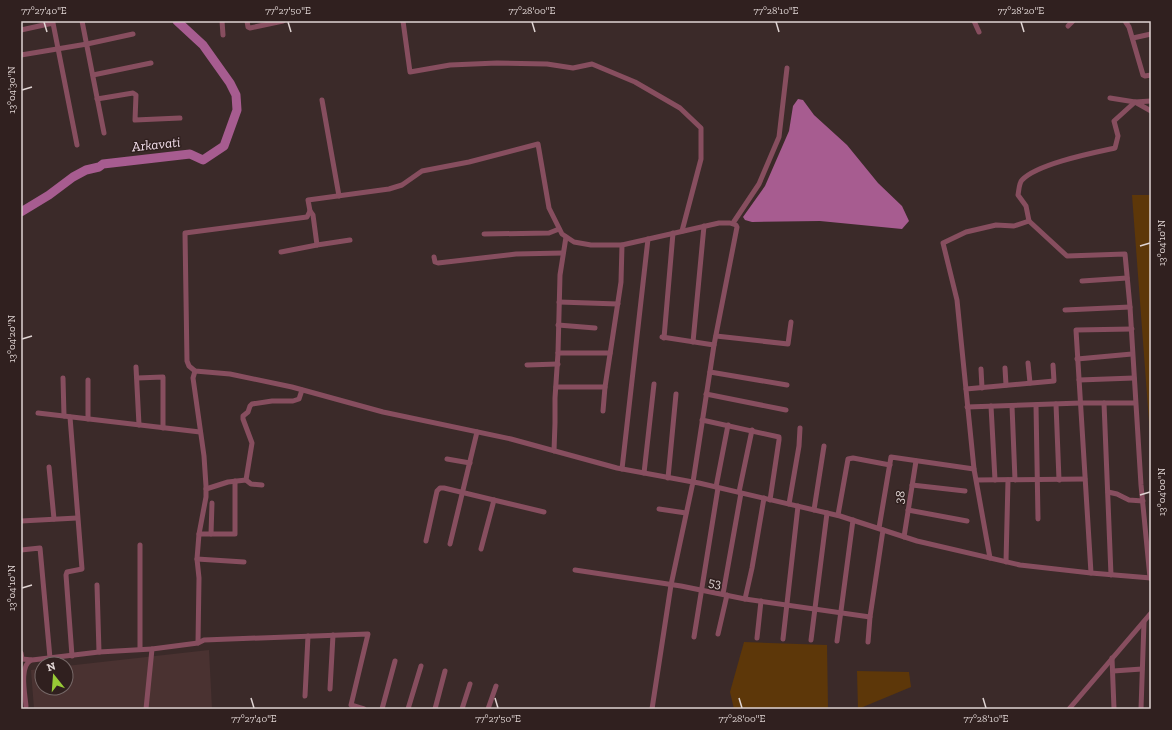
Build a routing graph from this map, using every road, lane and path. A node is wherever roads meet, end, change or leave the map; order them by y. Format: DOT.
graph roads {
  1 [pos="82,21"];
  2 [pos="222,21"];
  3 [pos="247,21"];
  4 [pos="283,21"];
  5 [pos="403,21"];
  6 [pos="974,21"];
  7 [pos="1073,21"];
  8 [pos="1125,21"];
  9 [pos="52,22"];
  10 [pos="271,22"];
  11 [pos="1068,26"];
  12 [pos="21,30"];
  13 [pos="979,32"];
  14 [pos="133,34"];
  15 [pos="1151,34"];
  16 [pos="223,35"];
  17 [pos="1133,38"];
  18 [pos="87,44"];
  19 [pos="57,49"];
  20 [pos="21,55"];
  21 [pos="151,63"];
  22 [pos="788,68"];
  23 [pos="93,75"];
  24 [pos="1151,75"];
  25 [pos="1110,98"];
  26 [pos="97,99"];
  27 [pos="322,100"];
  28 [pos="1151,101"];
  29 [pos="1135,102"];
  30 [pos="1151,111"];
  31 [pos="180,118"];
  32 [pos="104,133"];
  33 [pos="77,145"];
  34 [pos="339,196"];
  35 [pos="310,211"];
  36 [pos="1029,221"];
  37 [pos="735,225"];
  38 [pos="704,226"];
  39 [pos="559,229"];
  40 [pos="682,231"];
  41 [pos="673,233"];
  42 [pos="484,234"];
  43 [pos="566,237"];
  44 [pos="648,239"];
  45 [pos="350,240"];
  46 [pos="317,245"];
  47 [pos="622,246"];
  48 [pos="281,252"];
  49 [pos="563,253"];
  50 [pos="434,257"];
  51 [pos="1127,278"];
  52 [pos="1082,281"];
  53 [pos="559,302"];
  54 [pos="618,304"];
  55 [pos="1130,307"];
  56 [pos="1065,310"];
  57 [pos="791,322"];
  58 [pos="558,325"];
  59 [pos="595,328"];
  60 [pos="1132,329"];
  61 [pos="716,336"];
  62 [pos="693,342"];
  63 [pos="714,345"];
  64 [pos="558,353"];
  65 [pos="610,353"];
  66 [pos="1132,354"];
  67 [pos="1077,359"];
  68 [pos="1028,363"];
  69 [pos="558,364"];
  70 [pos="527,365"];
  71 [pos="1052,365"];
  72 [pos="136,367"];
  73 [pos="1005,368"];
  74 [pos="981,369"];
  75 [pos="195,371"];
  76 [pos="710,372"];
  77 [pos="63,378"];
  78 [pos="137,378"];
  79 [pos="1134,378"];
  80 [pos="88,380"];
  81 [pos="1079,380"];
  82 [pos="1030,383"];
  83 [pos="654,384"];
  84 [pos="787,385"];
  85 [pos="1006,385"];
  86 [pos="556,387"];
  87 [pos="605,387"];
  88 [pos="982,388"];
  89 [pos="966,389"];
  90 [pos="302,390"];
  91 [pos="676,394"];
  92 [pos="706,394"];
  93 [pos="1081,403"];
  94 [pos="1104,403"];
  95 [pos="1135,403"];
  96 [pos="1056,404"];
  97 [pos="1036,405"];
  98 [pos="991,406"];
  99 [pos="1012,406"];
  100 [pos="968,407"];
  101 [pos="786,410"];
  102 [pos="603,411"];
  103 [pos="38,414"];
  104 [pos="64,416"];
  105 [pos="70,417"];
  106 [pos="88,419"];
  107 [pos="702,420"];
  108 [pos="139,425"];
  109 [pos="728,425"];
  110 [pos="163,428"];
  111 [pos="800,428"];
  112 [pos="752,430"];
  113 [pos="200,432"];
  114 [pos="477,432"];
  115 [pos="824,446"];
  116 [pos="554,451"];
  117 [pos="447,459"];
  118 [pos="916,461"];
  119 [pos="470,463"];
  120 [pos="890,465"];
  121 [pos="49,467"];
  122 [pos="622,469"];
  123 [pos="974,469"];
  124 [pos="644,473"];
  125 [pos="668,478"];
  126 [pos="1085,479"];
  127 [pos="246,480"];
  128 [pos="977,480"];
  129 [pos="995,480"];
  130 [pos="1008,480"];
  131 [pos="1015,480"];
  132 [pos="1038,480"];
  133 [pos="1059,480"];
  134 [pos="236,481"];
  135 [pos="693,482"];
  136 [pos="262,485"];
  137 [pos="912,485"];
  138 [pos="717,487"];
  139 [pos="206,488"];
  140 [pos="965,491"];
  141 [pos="463,492"];
  142 [pos="1108,492"];
  143 [pos="740,493"];
  144 [pos="767,499"];
  145 [pos="494,500"];
  146 [pos="1143,501"];
  147 [pos="212,503"];
  148 [pos="789,504"];
  149 [pos="798,506"];
  150 [pos="659,508"];
  151 [pos="814,510"];
  152 [pos="908,510"];
  153 [pos="544,512"];
  154 [pos="686,513"];
  155 [pos="827,513"];
  156 [pos="838,515"];
  157 [pos="54,518"];
  158 [pos="77,518"];
  159 [pos="1038,519"];
  160 [pos="853,520"];
  161 [pos="21,521"];
  162 [pos="967,521"];
  163 [pos="881,529"];
  164 [pos="199,534"];
  165 [pos="210,534"];
  166 [pos="904,537"];
  167 [pos="426,541"];
  168 [pos="450,544"];
  169 [pos="140,545"];
  170 [pos="481,549"];
  171 [pos="21,550"];
  172 [pos="990,558"];
  173 [pos="197,559"];
  174 [pos="244,562"];
  175 [pos="1006,562"];
  176 [pos="575,570"];
  177 [pos="1091,573"];
  178 [pos="1111,575"];
  179 [pos="1151,578"];
  180 [pos="97,585"];
  181 [pos="671,585"];
  182 [pos="702,590"];
  183 [pos="725,595"];
  184 [pos="745,599"];
  185 [pos="761,601"];
  186 [pos="787,605"];
  187 [pos="814,609"];
  188 [pos="841,612"];
  189 [pos="1151,613"];
  190 [pos="870,617"];
  191 [pos="1144,622"];
  192 [pos="718,634"];
  193 [pos="333,635"];
  194 [pos="308,636"];
  195 [pos="694,637"];
  196 [pos="757,638"];
  197 [pos="783,639"];
  198 [pos="811,640"];
  199 [pos="837,641"];
  200 [pos="868,642"];
  201 [pos="198,643"];
  202 [pos="140,649"];
  203 [pos="152,649"];
  204 [pos="99,652"];
  205 [pos="21,653"];
  206 [pos="50,656"];
  207 [pos="72,656"];
  208 [pos="1112,658"];
  209 [pos="32,660"];
  210 [pos="395,661"];
  211 [pos="421,666"];
  212 [pos="1142,669"];
  213 [pos="445,671"];
  214 [pos="1113,672"];
  215 [pos="470,684"];
  216 [pos="496,686"];
  217 [pos="330,689"];
  218 [pos="306,696"];
  219 [pos="26,706"];
  220 [pos="146,709"];
  221 [pos="364,709"];
  222 [pos="382,709"];
  223 [pos="408,709"];
  224 [pos="435,709"];
  225 [pos="462,709"];
  226 [pos="488,709"];
  227 [pos="652,709"];
  228 [pos="1069,709"];
  229 [pos="1114,709"];
  230 [pos="1140,709"];
  1 -- 18 [label="street"];
  2 -- 16 [label="street"];
  3 -- 10 [label="street"];
  4 -- 10 [label="street"];
  5 -- 40 [label="street"];
  6 -- 13 [label="street"];
  7 -- 11 [label="street"];
  8 -- 17 [label="street"];
  9 -- 12 [label="street"];
  9 -- 19 [label="street"];
  14 -- 18 [label="street"];
  15 -- 17 [label="street"];
  17 -- 24 [label="street"];
  18 -- 19 [label="street"];
  18 -- 23 [label="street"];
  19 -- 20 [label="street"];
  19 -- 33 [label="street"];
  21 -- 23 [label="street"];
  22 -- 37 [label="street"];
  23 -- 26 [label="street"];
  25 -- 29 [label="street"];
  26 -- 31 [label="street"];
  26 -- 32 [label="street"];
  27 -- 34 [label="street"];
  28 -- 29 [label="street"];
  29 -- 30 [label="street"];
  29 -- 36 [label="street"];
  34 -- 35 [label="street"];
  34 -- 39 [label="street"];
  35 -- 46 [label="street"];
  35 -- 75 [label="street"];
  36 -- 51 [label="street"];
  36 -- 89 [label="street"];
  37 -- 38 [label="street"];
  37 -- 61 [label="street"];
  38 -- 40 [label="street"];
  38 -- 62 [label="street"];
  39 -- 42 [label="street"];
  39 -- 43 [label="street"];
  40 -- 41 [label="street"];
  41 -- 44 [label="street"];
  41 -- 62 [label="street"];
  43 -- 47 [label="street"];
  43 -- 49 [label="street"];
  44 -- 47 [label="street"];
  44 -- 122 [label="street"];
  45 -- 46 [label="street"];
  46 -- 48 [label="street"];
  47 -- 54 [label="street"];
  49 -- 50 [label="street"];
  49 -- 53 [label="street"];
  51 -- 52 [label="street"];
  51 -- 55 [label="street"];
  53 -- 54 [label="street"];
  53 -- 58 [label="street"];
  54 -- 65 [label="street"];
  55 -- 56 [label="street"];
  55 -- 60 [label="street"];
  57 -- 61 [label="street"];
  58 -- 59 [label="street"];
  58 -- 64 [label="street"];
  60 -- 66 [label="street"];
  60 -- 67 [label="street"];
  61 -- 63 [label="street"];
  62 -- 63 [label="street"];
  63 -- 76 [label="street"];
  64 -- 65 [label="street"];
  64 -- 69 [label="street"];
  65 -- 87 [label="street"];
  66 -- 67 [label="street"];
  66 -- 79 [label="street"];
  67 -- 81 [label="street"];
  68 -- 82 [label="street"];
  69 -- 70 [label="street"];
  69 -- 86 [label="street"];
  71 -- 82 [label="street"];
  72 -- 78 [label="street"];
  73 -- 85 [label="street"];
  74 -- 88 [label="street"];
  75 -- 90 [label="street"];
  75 -- 113 [label="street"];
  76 -- 84 [label="street"];
  76 -- 92 [label="street"];
  77 -- 104 [label="street"];
  78 -- 108 [label="street"];
  78 -- 110 [label="street"];
  79 -- 81 [label="street"];
  79 -- 95 [label="street"];
  80 -- 106 [label="street"];
  81 -- 93 [label="street"];
  82 -- 85 [label="street"];
  83 -- 124 [label="street"];
  85 -- 88 [label="street"];
  86 -- 87 [label="street"];
  86 -- 116 [label="street"];
  87 -- 102 [label="street"];
  88 -- 89 [label="street"];
  89 -- 100 [label="street"];
  90 -- 114 [label="street"];
  90 -- 127 [label="street"];
  91 -- 125 [label="street"];
  92 -- 101 [label="street"];
  92 -- 107 [label="street"];
  93 -- 94 [label="street"];
  93 -- 96 [label="street"];
  93 -- 126 [label="street"];
  94 -- 95 [label="street"];
  94 -- 142 [label="street"];
  95 -- 146 [label="street"];
  96 -- 97 [label="street"];
  96 -- 133 [label="street"];
  97 -- 99 [label="street"];
  97 -- 132 [label="street"];
  98 -- 99 [label="street"];
  98 -- 100 [label="street"];
  98 -- 129 [label="street"];
  99 -- 131 [label="street"];
  100 -- 123 [label="street"];
  103 -- 104 [label="street"];
  104 -- 105 [label="street"];
  105 -- 106 [label="street"];
  105 -- 158 [label="street"];
  106 -- 108 [label="street"];
  107 -- 109 [label="street"];
  107 -- 135 [label="street"];
  108 -- 110 [label="street"];
  109 -- 112 [label="street"];
  109 -- 138 [label="street"];
  110 -- 113 [label="street"];
  111 -- 148 [label="street"];
  112 -- 143 [label="street"];
  112 -- 144 [label="street"];
  113 -- 139 [label="street"];
  114 -- 116 [label="street"];
  114 -- 119 [label="street"];
  115 -- 151 [label="street"];
  116 -- 122 [label="street"];
  117 -- 119 [label="street"];
  118 -- 120 [label="street"];
  118 -- 123 [label="street"];
  118 -- 137 [label="street, 38"];
  119 -- 141 [label="street"];
  120 -- 156 [label="street"];
  120 -- 163 [label="street"];
  121 -- 157 [label="street"];
  122 -- 124 [label="street"];
  123 -- 128 [label="street"];
  124 -- 125 [label="street"];
  125 -- 135 [label="street"];
  126 -- 133 [label="street"];
  126 -- 177 [label="street"];
  127 -- 134 [label="street"];
  127 -- 136 [label="street"];
  128 -- 129 [label="street"];
  128 -- 172 [label="street"];
  129 -- 130 [label="street"];
  130 -- 131 [label="street"];
  130 -- 175 [label="street"];
  131 -- 132 [label="street"];
  132 -- 133 [label="street"];
  132 -- 159 [label="street"];
  134 -- 139 [label="street"];
  134 -- 165 [label="street"];
  135 -- 138 [label="street"];
  135 -- 154 [label="street"];
  137 -- 140 [label="street"];
  137 -- 152 [label="street, 38"];
  138 -- 143 [label="street"];
  138 -- 182 [label="street"];
  139 -- 164 [label="street"];
  141 -- 145 [label="street"];
  141 -- 167 [label="street"];
  141 -- 168 [label="street"];
  142 -- 146 [label="street"];
  142 -- 178 [label="street"];
  143 -- 144 [label="street"];
  143 -- 183 [label="street"];
  144 -- 148 [label="street"];
  144 -- 184 [label="street"];
  145 -- 153 [label="street"];
  145 -- 170 [label="street"];
  146 -- 179 [label="street"];
  147 -- 165 [label="street"];
  148 -- 149 [label="street"];
  149 -- 151 [label="street"];
  149 -- 186 [label="street"];
  150 -- 154 [label="street"];
  151 -- 155 [label="street"];
  152 -- 162 [label="street"];
  152 -- 166 [label="street, 38"];
  154 -- 181 [label="street"];
  155 -- 156 [label="street"];
  155 -- 187 [label="street"];
  156 -- 160 [label="street"];
  157 -- 158 [label="street"];
  157 -- 161 [label="street"];
  158 -- 207 [label="street"];
  160 -- 163 [label="street"];
  160 -- 188 [label="street"];
  163 -- 166 [label="street"];
  163 -- 190 [label="street"];
  164 -- 165 [label="street"];
  164 -- 173 [label="street"];
  166 -- 172 [label="street"];
  169 -- 202 [label="street"];
  171 -- 206 [label="street"];
  172 -- 175 [label="street"];
  173 -- 174 [label="street"];
  173 -- 201 [label="street"];
  175 -- 177 [label="street"];
  176 -- 181 [label="street, 53"];
  177 -- 178 [label="street"];
  178 -- 179 [label="street"];
  180 -- 204 [label="street"];
  181 -- 182 [label="street, 53"];
  181 -- 227 [label="street"];
  182 -- 183 [label="street, 53"];
  182 -- 195 [label="street"];
  183 -- 184 [label="street, 53"];
  183 -- 192 [label="street"];
  184 -- 185 [label="street, 53"];
  185 -- 186 [label="street, 53"];
  185 -- 196 [label="street"];
  186 -- 187 [label="street, 53"];
  186 -- 197 [label="street"];
  187 -- 188 [label="street, 53"];
  187 -- 198 [label="street"];
  188 -- 190 [label="street, 53"];
  188 -- 199 [label="street"];
  189 -- 191 [label="street"];
  190 -- 200 [label="street"];
  191 -- 208 [label="street"];
  191 -- 212 [label="street"];
  193 -- 194 [label="street"];
  193 -- 217 [label="street"];
  193 -- 221 [label="street"];
  194 -- 201 [label="street"];
  194 -- 218 [label="street"];
  201 -- 203 [label="street"];
  202 -- 203 [label="street"];
  202 -- 204 [label="street"];
  203 -- 220 [label="street"];
  204 -- 207 [label="street"];
  205 -- 209 [label="street"];
  208 -- 214 [label="street"];
  208 -- 228 [label="street"];
  209 -- 219 [label="street"];
  210 -- 222 [label="street"];
  211 -- 223 [label="street"];
  212 -- 214 [label="street"];
  212 -- 230 [label="street"];
  213 -- 224 [label="street"];
  214 -- 229 [label="street"];
  215 -- 225 [label="street"];
  216 -- 226 [label="street"];
}
